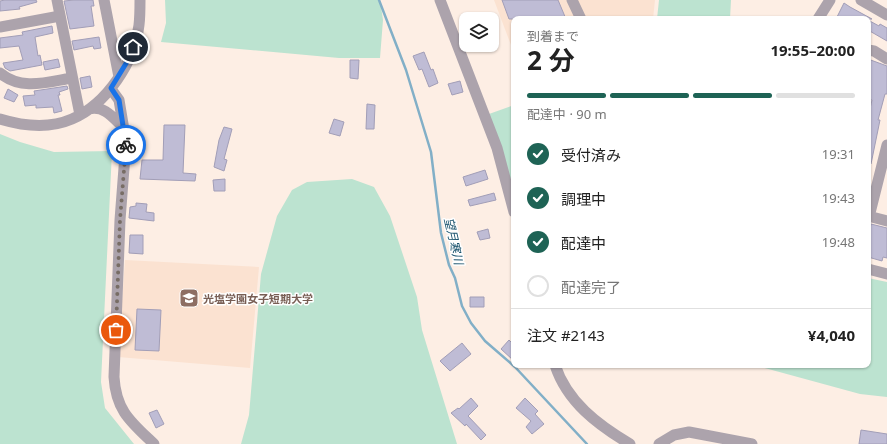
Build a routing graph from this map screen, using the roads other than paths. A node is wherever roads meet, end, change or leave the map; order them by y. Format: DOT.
graph roads {
  1 [pos="57,0"];
  2 [pos="104,0"];
  3 [pos="140,0"];
  4 [pos="440,0"];
  5 [pos="572,0"];
  6 [pos="830,0"];
  7 [pos="861,0"];
  8 [pos="887,15"];
  9 [pos="60,16"];
  10 [pos="580,16"];
  11 [pos="820,16"];
  12 [pos="0,27"];
  13 [pos="871,50"];
  14 [pos="887,59"];
  15 [pos="0,73"];
  16 [pos="119,77"];
  17 [pos="72,78"];
  18 [pos="111,88"];
  19 [pos="85,112"];
  20 [pos="0,119"];
  21 [pos="125,130"];
  22 [pos="887,145"];
  23 [pos="511,201"];
  24 [pos="871,209"];
  25 [pos="871,217"];
  26 [pos="887,221"];
  27 [pos="871,270"];
  28 [pos="887,274"];
  29 [pos="556,368"];
  30 [pos="154,444"];
  31 [pos="630,444"];
  32 [pos="659,444"];
  33 [pos="752,444"];
  1 -- 9 [label="street"];
  2 -- 16 [label="street"];
  3 -- 16 [label="street"];
  4 -- 23 [label="street"];
  5 -- 10 [label="street"];
  6 -- 11 [label="street"];
  7 -- 8 [label="street"];
  9 -- 12 [label="street"];
  9 -- 17 [label="street"];
  13 -- 14 [label="street"];
  15 -- 17 [label="street"];
  16 -- 18 [label="street"];
  17 -- 19 [label="street"];
  18 -- 19 [label="street"];
  18 -- 21 [label="street"];
  19 -- 20 [label="street"];
  19 -- 21 [label="street"];
  21 -- 30 [label="street"];
  22 -- 24 [label="street"];
  25 -- 26 [label="street"];
  27 -- 28 [label="street"];
  29 -- 31 [label="street"];
  32 -- 33 [label="street"];
}
